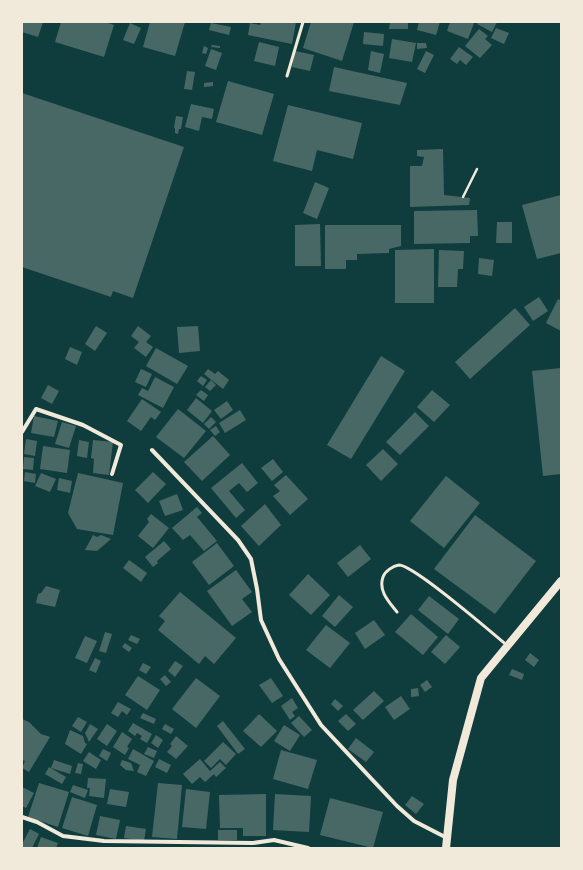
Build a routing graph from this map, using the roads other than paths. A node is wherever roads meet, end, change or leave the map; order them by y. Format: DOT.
graph roads {
  1 [pos="303,22"];
  2 [pos="287,76"];
  3 [pos="22,432"];
  4 [pos="152,450"];
  5 [pos="112,474"];
  6 [pos="561,581"];
  7 [pos="397,612"];
  8 [pos="508,646"];
  9 [pos="22,817"];
  10 [pos="447,838"];
  11 [pos="308,848"];
  12 [pos="446,848"];
  1 -- 2 [label="lane"];
  3 -- 5 [label="street"];
  4 -- 10 [label="street"];
  6 -- 8 [label="main road"];
  7 -- 8 [label="lane"];
  8 -- 10 [label="main road"];
  9 -- 11 [label="street"];
  10 -- 12 [label="main road"];
}
